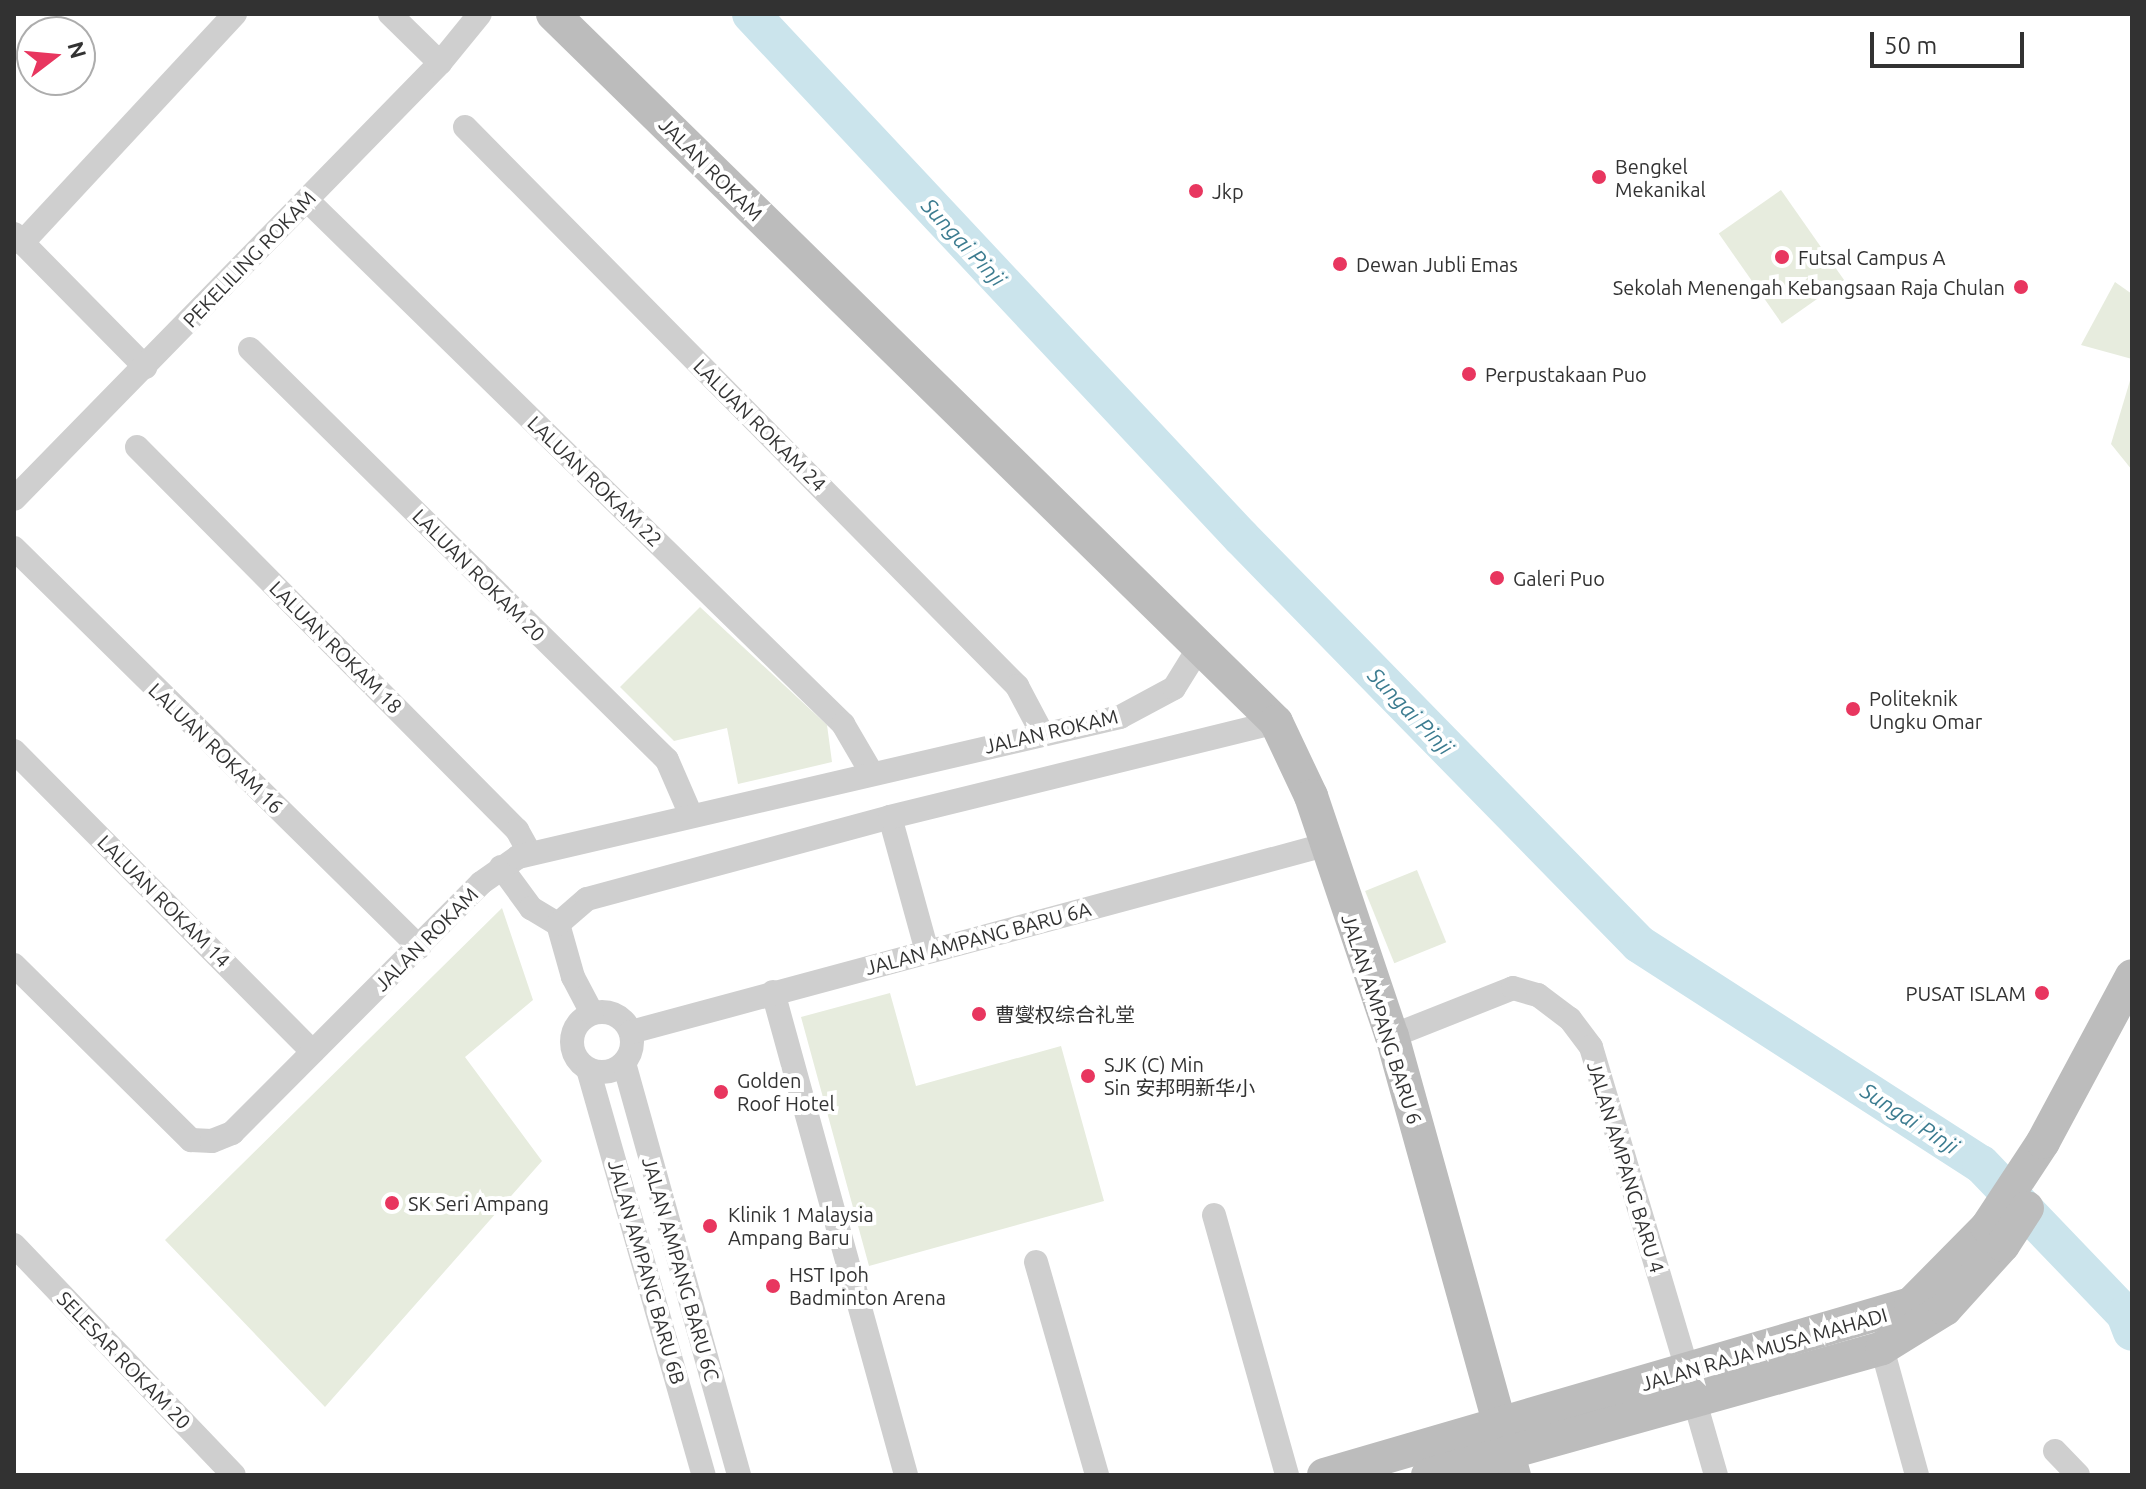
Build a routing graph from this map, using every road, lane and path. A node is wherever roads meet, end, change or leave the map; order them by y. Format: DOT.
graph roads {
  1 [pos="235,14"];
  2 [pos="390,14"];
  3 [pos="480,14"];
  4 [pos="553,14"];
  5 [pos="440,63"];
  6 [pos="465,127"];
  7 [pos="307,200"];
  8 [pos="18,238"];
  9 [pos="250,349"];
  10 [pos="145,367"];
  11 [pos="137,447"];
  12 [pos="14,499"];
  13 [pos="14,548"];
  14 [pos="1200,646"];
  15 [pos="1276,722"];
  16 [pos="1042,733"];
  17 [pos="14,751"];
  18 [pos="871,772"];
  19 [pos="690,813"];
  20 [pos="890,817"];
  21 [pos="1325,845"];
  22 [pos="529,852"];
  23 [pos="501,867"];
  24 [pos="558,924"];
  25 [pos="419,947"];
  26 [pos="927,951"];
  27 [pos="14,965"];
  28 [pos="2132,976"];
  29 [pos="773,992"];
  30 [pos="592,1013"];
  31 [pos="2132,1019"];
  32 [pos="631,1032"];
  33 [pos="1392,1036"];
  34 [pos="313,1052"];
  35 [pos="624,1063"];
  36 [pos="588,1069"];
  37 [pos="2051,1152"];
  38 [pos="1214,1215"];
  39 [pos="1995,1236"];
  40 [pos="14,1245"];
  41 [pos="1036,1262"];
  42 [pos="1882,1348"];
  43 [pos="1691,1387"];
  44 [pos="1508,1451"];
  45 [pos="2055,1451"];
  46 [pos="234,1475"];
  47 [pos="704,1475"];
  48 [pos="739,1475"];
  49 [pos="906,1475"];
  50 [pos="1097,1475"];
  51 [pos="1287,1475"];
  52 [pos="1324,1475"];
  53 [pos="1428,1475"];
  54 [pos="1716,1475"];
  55 [pos="1917,1475"];
  56 [pos="2078,1475"];
  1 -- 8 [label="street"];
  2 -- 5 [label="street"];
  3 -- 5 [label="street, PEKELILING ROKAM"];
  4 -- 14 [label="main road, JALAN ROKAM"];
  5 -- 7 [label="street, PEKELILING ROKAM"];
  6 -- 16 [label="street, LALUAN ROKAM 24"];
  7 -- 10 [label="street, PEKELILING ROKAM"];
  7 -- 18 [label="street, LALUAN ROKAM 22"];
  8 -- 10 [label="street"];
  9 -- 19 [label="street, LALUAN ROKAM 20"];
  10 -- 12 [label="street, PEKELILING ROKAM"];
  11 -- 22 [label="street, LALUAN ROKAM 18"];
  13 -- 25 [label="street, LALUAN ROKAM 16"];
  14 -- 15 [label="main road, JALAN AMPANG BARU 6"];
  14 -- 16 [label="street, JALAN ROKAM"];
  15 -- 20 [label="street"];
  15 -- 21 [label="main road, JALAN AMPANG BARU 6"];
  16 -- 18 [label="street, JALAN ROKAM"];
  17 -- 34 [label="street, LALUAN ROKAM 14"];
  18 -- 19 [label="street, JALAN ROKAM"];
  19 -- 22 [label="street, JALAN ROKAM"];
  20 -- 24 [label="street"];
  20 -- 26 [label="street"];
  21 -- 26 [label="street, JALAN AMPANG BARU 6A"];
  21 -- 33 [label="main road, JALAN AMPANG BARU 6"];
  22 -- 23 [label="street, JALAN ROKAM"];
  23 -- 24 [label="street"];
  23 -- 25 [label="street, JALAN ROKAM"];
  24 -- 30 [label="street"];
  25 -- 34 [label="street, JALAN ROKAM"];
  26 -- 29 [label="street, JALAN AMPANG BARU 6A"];
  27 -- 34 [label="street, JALAN ROKAM"];
  28 -- 37 [label="main road, JALAN RAJA MUSA MAHADI"];
  29 -- 32 [label="street, JALAN AMPANG BARU 6A"];
  29 -- 49 [label="street"];
  30 -- 32 [label="street"];
  30 -- 36 [label="street"];
  31 -- 37 [label="main road, JALAN RAJA MUSA MAHADI"];
  32 -- 35 [label="street"];
  33 -- 43 [label="street, JALAN AMPANG BARU 4"];
  33 -- 44 [label="main road, JALAN AMPANG BARU 6"];
  35 -- 36 [label="street"];
  35 -- 48 [label="street, JALAN AMPANG BARU 6C"];
  36 -- 47 [label="street, JALAN AMPANG BARU 6B"];
  37 -- 39 [label="main road, JALAN RAJA MUSA MAHADI"];
  38 -- 51 [label="street"];
  39 -- 42 [label="main road, JALAN RAJA MUSA MAHADI"];
  39 -- 43 [label="main road, JALAN RAJA MUSA MAHADI"];
  40 -- 46 [label="street, SELESAR ROKAM 20"];
  41 -- 50 [label="street"];
  42 -- 43 [label="main road, JALAN RAJA MUSA MAHADI"];
  42 -- 55 [label="street"];
  43 -- 44 [label="main road, JALAN RAJA MUSA MAHADI"];
  43 -- 54 [label="street, JALAN AMPANG BARU 4"];
  44 -- 52 [label="main road, JALAN RAJA MUSA MAHADI"];
  44 -- 53 [label="main road, JALAN RAJA MUSA MAHADI"];
  45 -- 56 [label="street"];
}
